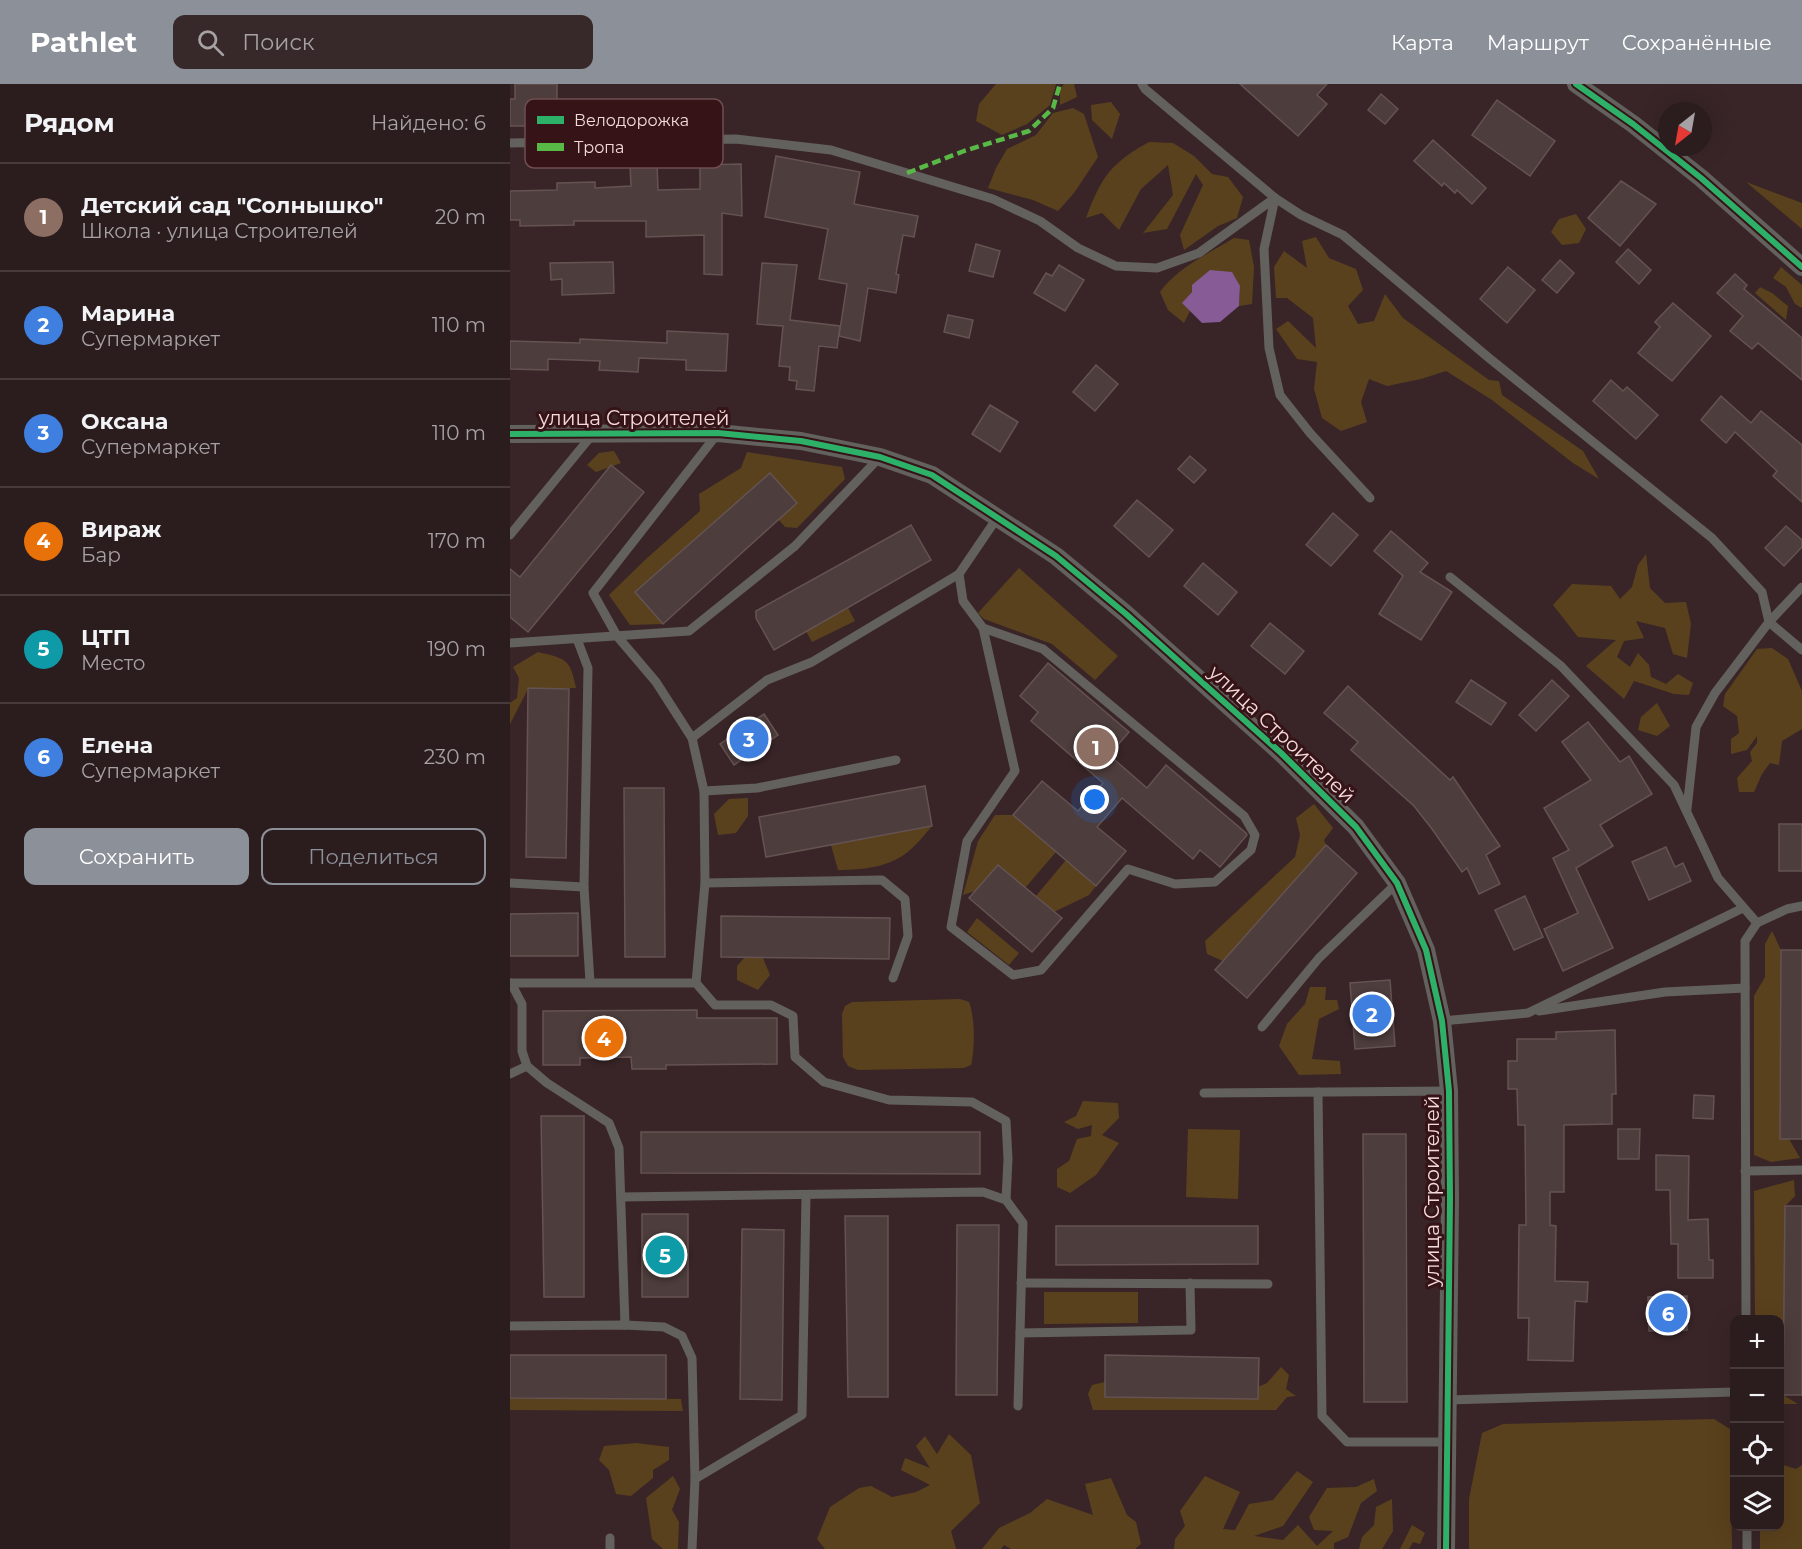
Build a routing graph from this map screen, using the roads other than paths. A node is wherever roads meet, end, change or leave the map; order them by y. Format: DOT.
graph roads {
  1 [pos="1142,84"];
  2 [pos="1576,84"];
  3 [pos="723,139"];
  4 [pos="510,142"];
  5 [pos="525,142"];
  6 [pos="1275,198"];
  7 [pos="1802,267"];
  8 [pos="718,433"];
  9 [pos="510,434"];
  10 [pos="592,435"];
  11 [pos="880,457"];
  12 [pos="1371,498"];
  13 [pos="997,518"];
  14 [pos="510,535"];
  15 [pos="959,574"];
  16 [pos="1450,578"];
  17 [pos="1802,587"];
  18 [pos="1769,622"];
  19 [pos="983,628"];
  20 [pos="617,636"];
  21 [pos="577,639"];
  22 [pos="510,643"];
  23 [pos="1802,650"];
  24 [pos="692,738"];
  25 [pos="896,760"];
  26 [pos="704,791"];
  27 [pos="1687,811"];
  28 [pos="1397,882"];
  29 [pos="510,883"];
  30 [pos="705,883"];
  31 [pos="584,887"];
  32 [pos="1802,906"];
  33 [pos="1743,908"];
  34 [pos="1757,923"];
  35 [pos="893,978"];
  36 [pos="590,981"];
  37 [pos="511,983"];
  38 [pos="696,983"];
  39 [pos="1745,988"];
  40 [pos="1528,1013"];
  41 [pos="1442,1021"];
  42 [pos="1262,1028"];
  43 [pos="527,1066"];
  44 [pos="510,1074"];
  45 [pos="1449,1091"];
  46 [pos="1318,1092"];
  47 [pos="1204,1093"];
  48 [pos="1802,1170"];
  49 [pos="1745,1171"];
  50 [pos="806,1196"];
  51 [pos="621,1197"];
  52 [pos="1006,1200"];
  53 [pos="1021,1283"];
  54 [pos="1190,1283"];
  55 [pos="1268,1284"];
  56 [pos="1746,1315"];
  57 [pos="625,1325"];
  58 [pos="510,1326"];
  59 [pos="1020,1333"];
  60 [pos="1730,1392"];
  61 [pos="1447,1400"];
  62 [pos="1018,1406"];
  63 [pos="1447,1442"];
  64 [pos="695,1479"];
  65 [pos="1747,1531"];
  66 [pos="610,1538"];
  67 [pos="610,1549"];
  68 [pos="692,1549"];
  69 [pos="1446,1549"];
  70 [pos="1747,1549"];
  1 -- 6 [label="lane"];
  2 -- 7 [label="street"];
  3 -- 6 [label="lane"];
  4 -- 5 [label="lane"];
  6 -- 12 [label="lane"];
  6 -- 18 [label="lane"];
  8 -- 10 [label="street, улица Строителей"];
  8 -- 11 [label="street, улица Строителей"];
  8 -- 20 [label="lane"];
  9 -- 10 [label="street, улица Строителей"];
  10 -- 14 [label="lane"];
  11 -- 13 [label="street, улица Строителей"];
  11 -- 20 [label="lane"];
  13 -- 15 [label="lane"];
  13 -- 28 [label="street, улица Строителей"];
  15 -- 19 [label="lane"];
  15 -- 24 [label="lane"];
  16 -- 27 [label="lane"];
  17 -- 18 [label="lane"];
  18 -- 23 [label="lane"];
  18 -- 27 [label="lane"];
  19 -- 19 [label="lane"];
  20 -- 21 [label="lane"];
  20 -- 24 [label="lane"];
  21 -- 22 [label="lane"];
  21 -- 31 [label="lane"];
  24 -- 26 [label="lane"];
  25 -- 26 [label="lane"];
  26 -- 30 [label="lane"];
  27 -- 33 [label="lane"];
  28 -- 41 [label="street, улица Строителей"];
  28 -- 42 [label="lane"];
  29 -- 31 [label="lane"];
  30 -- 35 [label="lane"];
  30 -- 38 [label="lane"];
  31 -- 36 [label="lane"];
  32 -- 34 [label="lane"];
  33 -- 34 [label="lane"];
  33 -- 40 [label="lane"];
  34 -- 39 [label="lane"];
  36 -- 37 [label="lane"];
  36 -- 38 [label="lane"];
  37 -- 43 [label="lane"];
  38 -- 52 [label="lane"];
  39 -- 40 [label="lane"];
  39 -- 49 [label="lane"];
  40 -- 41 [label="lane"];
  41 -- 45 [label="street, улица Строителей"];
  43 -- 44 [label="lane"];
  43 -- 51 [label="lane"];
  45 -- 46 [label="lane"];
  45 -- 61 [label="street, улица Строителей"];
  46 -- 47 [label="lane"];
  46 -- 63 [label="lane"];
  48 -- 49 [label="lane"];
  49 -- 56 [label="lane"];
  50 -- 51 [label="lane"];
  50 -- 52 [label="lane"];
  50 -- 64 [label="lane"];
  51 -- 57 [label="lane"];
  52 -- 53 [label="lane"];
  53 -- 54 [label="lane"];
  53 -- 59 [label="lane"];
  54 -- 55 [label="lane"];
  54 -- 59 [label="lane"];
  57 -- 58 [label="lane"];
  57 -- 64 [label="lane"];
  59 -- 62 [label="lane"];
  60 -- 61 [label="lane"];
  61 -- 63 [label="street, улица Строителей"];
  63 -- 69 [label="street, улица Строителей"];
  64 -- 68 [label="lane"];
  65 -- 70 [label="lane"];
  66 -- 67 [label="lane"];
}
